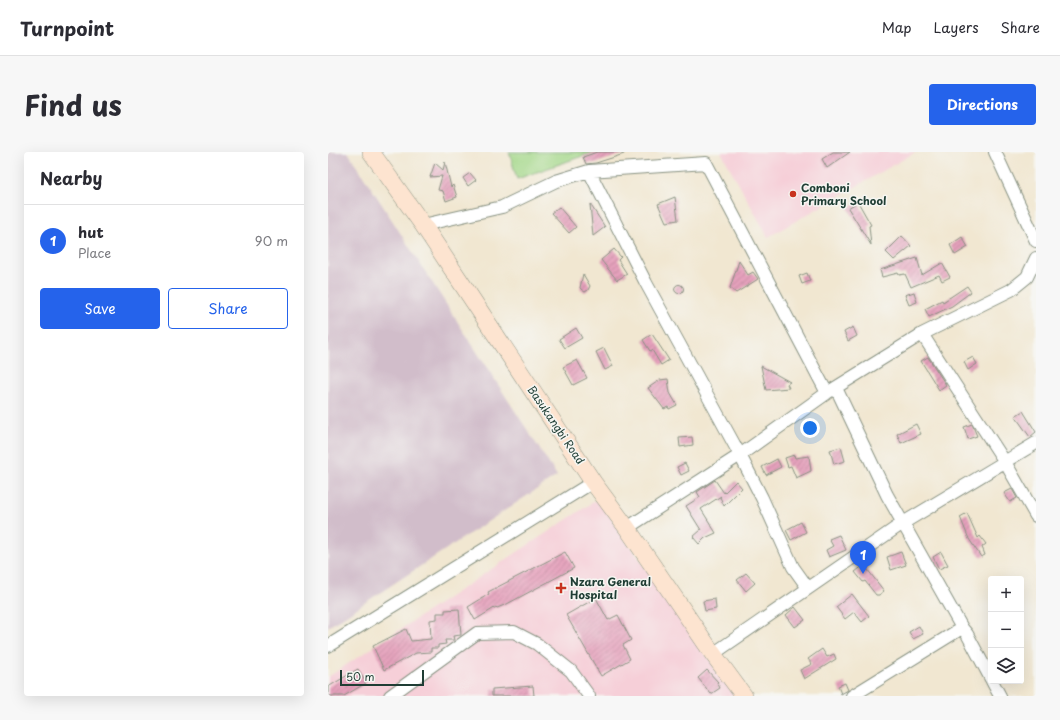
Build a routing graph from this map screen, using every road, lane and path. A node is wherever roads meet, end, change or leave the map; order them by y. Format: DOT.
graph roads {
  1 [pos="372,152"];
  2 [pos="995,152"];
  3 [pos="589,171"];
  4 [pos="1036,218"];
  5 [pos="423,225"];
  6 [pos="1035,236"];
  7 [pos="1036,258"];
  8 [pos="922,334"];
  9 [pos="832,391"];
  10 [pos="1036,444"];
  11 [pos="740,455"];
  12 [pos="1005,462"];
  13 [pos="593,482"];
  14 [pos="1036,516"];
  15 [pos="903,523"];
  16 [pos="627,528"];
  17 [pos="808,588"];
  18 [pos="962,628"];
  19 [pos="328,646"];
  20 [pos="713,654"];
  21 [pos="988,672"];
  22 [pos="994,684"];
  23 [pos="390,696"];
  24 [pos="589,696"];
  25 [pos="744,696"];
  26 [pos="852,696"];
  27 [pos="1000,696"];
  1 -- 5 [label="street, Basukangbi Road"];
  2 -- 6 [label="street"];
  3 -- 5 [label="street"];
  3 -- 9 [label="street"];
  3 -- 11 [label="street"];
  4 -- 6 [label="street"];
  5 -- 13 [label="street, Basukangbi Road"];
  7 -- 8 [label="street"];
  8 -- 9 [label="street"];
  8 -- 12 [label="street"];
  9 -- 11 [label="street"];
  9 -- 15 [label="street"];
  10 -- 12 [label="street"];
  11 -- 16 [label="street"];
  11 -- 17 [label="street"];
  12 -- 14 [label="street"];
  12 -- 15 [label="street"];
  13 -- 16 [label="street, Basukangbi Road"];
  13 -- 19 [label="street"];
  15 -- 17 [label="street"];
  15 -- 18 [label="street"];
  16 -- 20 [label="street, Basukangbi Road"];
  17 -- 20 [label="street"];
  18 -- 21 [label="street"];
  18 -- 26 [label="street"];
  20 -- 25 [label="street, Basukangbi Road"];
  22 -- 27 [label="street"];
  23 -- 24 [label="street"];
}
